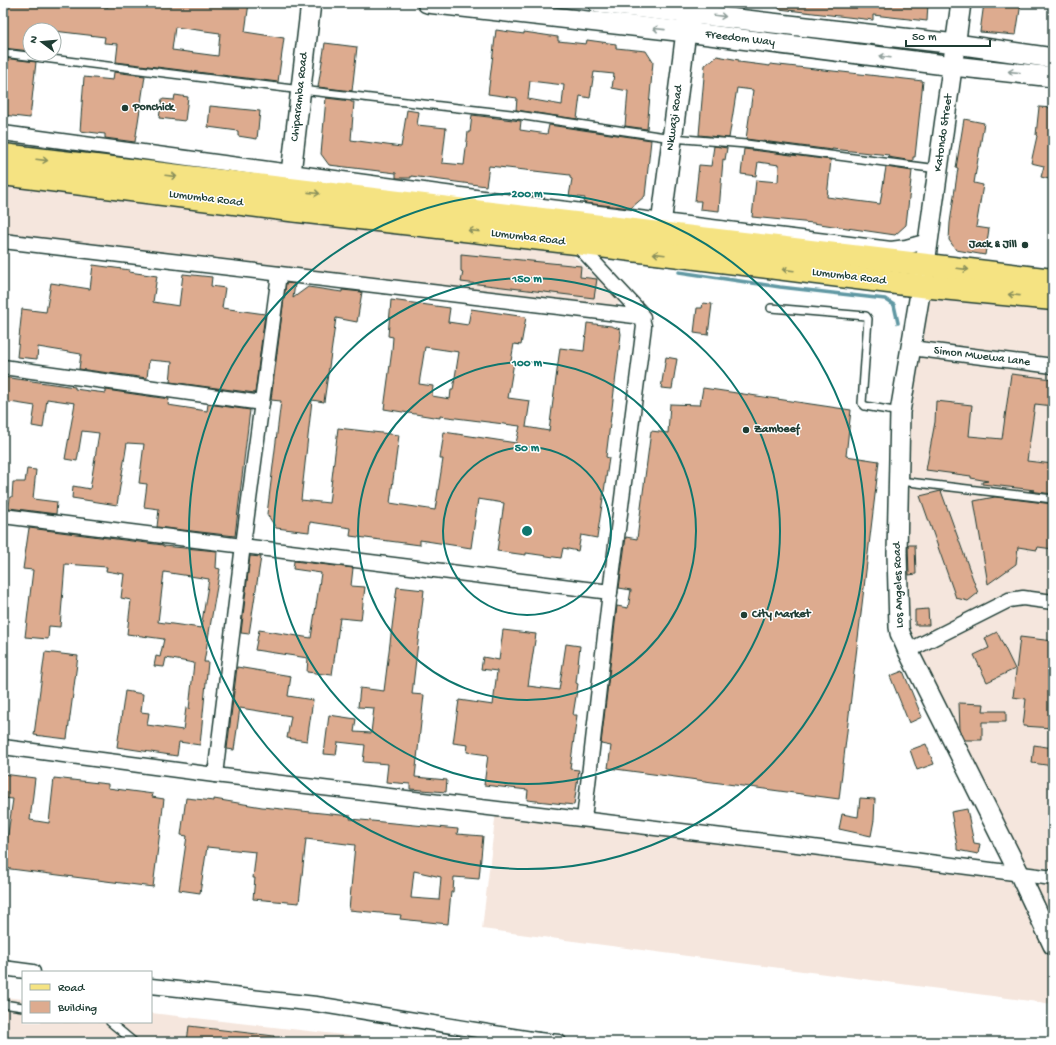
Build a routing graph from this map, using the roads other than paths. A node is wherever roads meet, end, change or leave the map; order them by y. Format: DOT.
graph roads {
  1 [pos="310,3"];
  2 [pos="427,3"];
  3 [pos="598,3"];
  4 [pos="961,3"];
  5 [pos="688,8"];
  6 [pos="686,32"];
  7 [pos="956,44"];
  8 [pos="3,53"];
  9 [pos="1053,58"];
  10 [pos="953,66"];
  11 [pos="1053,77"];
  12 [pos="301,90"];
  13 [pos="3,134"];
  14 [pos="672,138"];
  15 [pos="3,155"];
  16 [pos="938,169"];
  17 [pos="3,174"];
  18 [pos="290,181"];
  19 [pos="661,226"];
  20 [pos="3,241"];
  21 [pos="928,241"];
  22 [pos="576,243"];
  23 [pos="925,264"];
  24 [pos="279,274"];
  25 [pos="1053,280"];
  26 [pos="921,286"];
  27 [pos="1053,299"];
  28 [pos="770,308"];
  29 [pos="643,317"];
  30 [pos="911,348"];
  31 [pos="1053,366"];
  32 [pos="3,367"];
  33 [pos="262,403"];
  34 [pos="900,412"];
  35 [pos="898,481"];
  36 [pos="1053,499"];
  37 [pos="3,516"];
  38 [pos="243,545"];
  39 [pos="610,592"];
  40 [pos="1053,602"];
  41 [pos="908,651"];
  42 [pos="3,747"];
  43 [pos="215,775"];
  44 [pos="584,819"];
  45 [pos="1020,875"];
  46 [pos="1053,878"];
  47 [pos="1053,945"];
  48 [pos="3,968"];
  49 [pos="26,971"];
  50 [pos="152,986"];
  51 [pos="3,1004"];
  52 [pos="22,1007"];
  53 [pos="111,1023"];
  54 [pos="539,1041"];
  55 [pos="134,1042"];
  56 [pos="559,1042"];
  1 -- 12 [label="main road, Chiparamba Road"];
  6 -- 2 [label="main road, Freedom Way, one-way"];
  3 -- 5 [label="main road, Freedom Way"];
  4 -- 7 [label="main road, Katondo Street"];
  5 -- 6 [label="main road, Nkwazi Road"];
  5 -- 7 [label="main road, Freedom Way, one-way"];
  10 -- 6 [label="main road, Freedom Way, one-way"];
  6 -- 14 [label="main road, Nkwazi Road"];
  7 -- 9 [label="main road, Freedom Way"];
  7 -- 10 [label="main road, Katondo Street"];
  8 -- 12 [label="lane"];
  11 -- 10 [label="main road, Freedom Way, one-way"];
  10 -- 16 [label="main road, Katondo Street"];
  12 -- 14 [label="lane"];
  12 -- 18 [label="main road, Chiparamba Road"];
  13 -- 18 [label="street"];
  14 -- 16 [label="lane"];
  14 -- 19 [label="main road, Nkwazi Road"];
  15 -- 18 [label="main road, Lumumba Road, one-way"];
  16 -- 21 [label="main road, Katondo Street"];
  22 -- 17 [label="main road, Lumumba Road, one-way"];
  18 -- 19 [label="main road, Lumumba Road"];
  19 -- 21 [label="street"];
  19 -- 23 [label="main road, Lumumba Road"];
  20 -- 24 [label="street"];
  21 -- 23 [label="main road, Katondo Street"];
  26 -- 22 [label="main road, Lumumba Road, one-way"];
  22 -- 29 [label="street"];
  23 -- 25 [label="main road, Lumumba Road, one-way"];
  23 -- 26 [label="main road, Los Angeles Road"];
  24 -- 29 [label="street"];
  24 -- 33 [label="street"];
  27 -- 26 [label="main road, Lumumba Road, one-way"];
  26 -- 30 [label="main road, Los Angeles Road"];
  28 -- 34 [label="lane"];
  29 -- 39 [label="street"];
  30 -- 31 [label="street, Simon Mwewa Lane"];
  30 -- 34 [label="main road, Los Angeles Road"];
  32 -- 33 [label="street"];
  33 -- 38 [label="street"];
  34 -- 35 [label="main road, Los Angeles Road"];
  35 -- 36 [label="lane"];
  35 -- 41 [label="main road, Los Angeles Road"];
  37 -- 38 [label="street"];
  38 -- 39 [label="street"];
  38 -- 43 [label="street"];
  39 -- 44 [label="street"];
  40 -- 41 [label="street"];
  41 -- 45 [label="main road, Los Angeles Road"];
  42 -- 43 [label="street"];
  43 -- 44 [label="street"];
  44 -- 45 [label="street"];
  45 -- 46 [label="street"];
  45 -- 47 [label="main road, Los Angeles Road"];
  48 -- 49 [label="street"];
  50 -- 54 [label="street"];
  51 -- 52 [label="lane"];
  53 -- 55 [label="lane"];
  54 -- 56 [label="street"];
}
